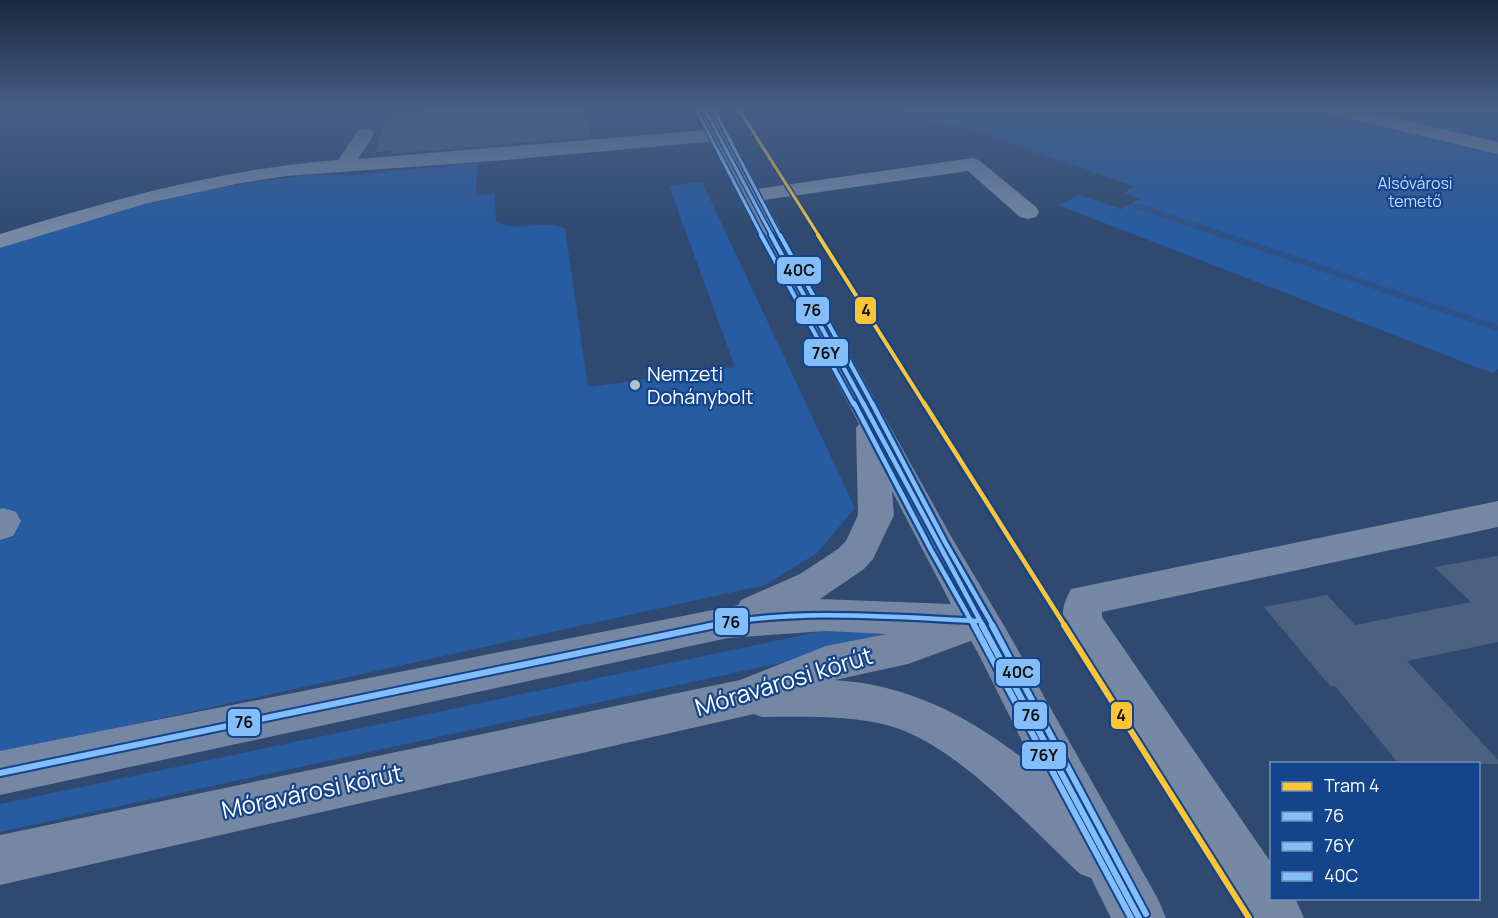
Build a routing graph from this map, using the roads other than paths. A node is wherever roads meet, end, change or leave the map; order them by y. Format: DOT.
graph roads {
  1 [pos="354,151"];
  2 [pos="541,151"];
  3 [pos="725,151"];
  4 [pos="345,164"];
  5 [pos="749,196"];
  6 [pos="1028,212"];
  7 [pos="0,241"];
  8 [pos="871,418"];
  9 [pos="1498,514"];
  10 [pos="980,621"];
  11 [pos="728,622"];
  12 [pos="742,699"];
  13 [pos="0,773"];
  14 [pos="0,860"];
  15 [pos="1113,868"];
  16 [pos="1140,918"];
  17 [pos="1277,918"];
  1 -- 4 [label="lane"];
  2 -- 4 [label="lane"];
  3 -- 5 [label="main road"];
  4 -- 7 [label="lane"];
  5 -- 6 [label="lane"];
  5 -- 8 [label="main road"];
  8 -- 10 [label="main road"];
  8 -- 11 [label="main road"];
  9 -- 17 [label="lane"];
  10 -- 11 [label="main road, Móravárosi körút"];
  10 -- 12 [label="main road, Móravárosi körút"];
  10 -- 15 [label="main road"];
  11 -- 13 [label="main road, Móravárosi körút"];
  12 -- 14 [label="main road, Móravárosi körút"];
  12 -- 15 [label="main road"];
  15 -- 16 [label="main road"];
}
